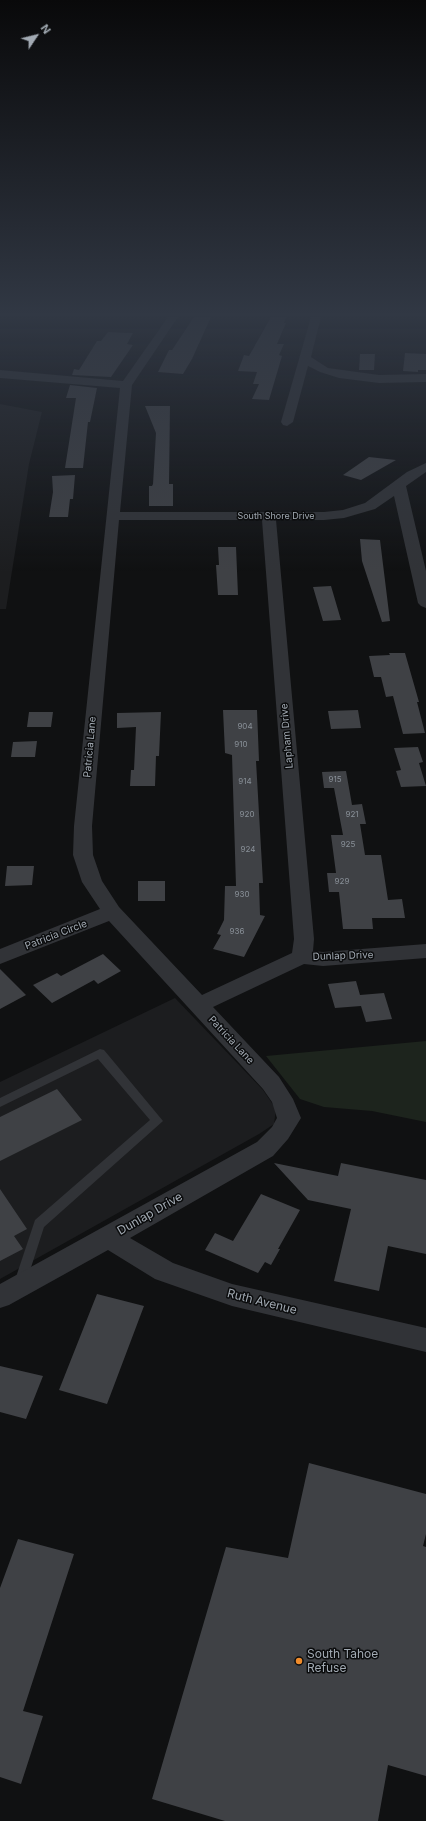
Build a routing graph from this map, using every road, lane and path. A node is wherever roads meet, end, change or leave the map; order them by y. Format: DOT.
graph roads {
  1 [pos="124,402"];
  2 [pos="292,402"];
  3 [pos="287,422"];
  4 [pos="426,467"];
  5 [pos="399,486"];
  6 [pos="112,516"];
  7 [pos="269,516"];
  8 [pos="426,603"];
  9 [pos="112,912"];
  10 [pos="426,951"];
  11 [pos="0,957"];
  12 [pos="302,957"];
  13 [pos="199,1005"];
  14 [pos="0,1102"];
  15 [pos="289,1118"];
  16 [pos="108,1238"];
  17 [pos="9,1292"];
  18 [pos="426,1340"];
  1 -- 6 [label="street, Patricia Lane"];
  2 -- 3 [label="street"];
  4 -- 5 [label="street, South Shore Drive"];
  5 -- 7 [label="street, South Shore Drive"];
  5 -- 8 [label="street"];
  6 -- 7 [label="street, South Shore Drive"];
  6 -- 9 [label="street, Patricia Lane"];
  7 -- 12 [label="street, Lapham Drive"];
  9 -- 11 [label="street, Patricia Circle"];
  9 -- 13 [label="street, Patricia Lane"];
  10 -- 12 [label="street, Dunlap Drive"];
  12 -- 13 [label="street, Dunlap Drive"];
  13 -- 15 [label="street, Patricia Lane"];
  14 -- 17 [label="lane"];
  15 -- 16 [label="street, Dunlap Drive"];
  16 -- 17 [label="street, Dunlap Drive"];
  16 -- 18 [label="street, Ruth Avenue"];
}
